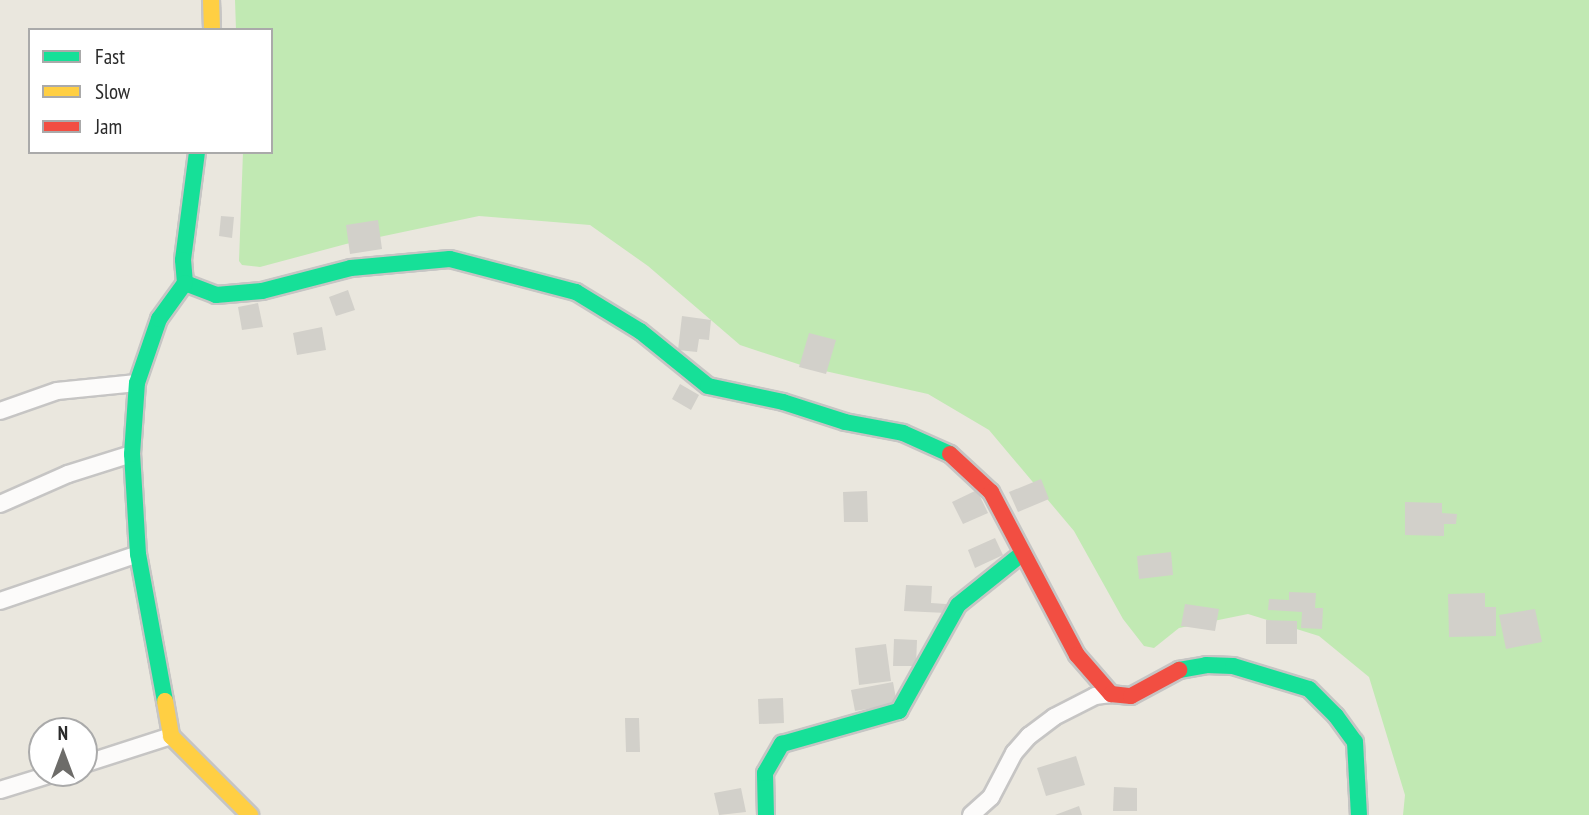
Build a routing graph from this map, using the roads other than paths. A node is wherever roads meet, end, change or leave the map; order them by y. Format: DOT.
graph roads {
  1 [pos="211,0"];
  2 [pos="212,28"];
  3 [pos="197,154"];
  4 [pos="185,283"];
  5 [pos="137,383"];
  6 [pos="0,411"];
  7 [pos="132,454"];
  8 [pos="0,504"];
  9 [pos="1023,553"];
  10 [pos="138,554"];
  11 [pos="0,601"];
  12 [pos="1111,694"];
  13 [pos="171,736"];
  14 [pos="98,759"];
  15 [pos="28,781"];
  16 [pos="0,790"];
  17 [pos="250,815"];
  18 [pos="766,815"];
  19 [pos="971,815"];
  20 [pos="1359,815"];
  1 -- 2 [label="street"];
  3 -- 4 [label="street"];
  4 -- 5 [label="street"];
  4 -- 9 [label="street"];
  5 -- 6 [label="street"];
  5 -- 7 [label="street"];
  7 -- 8 [label="street"];
  7 -- 10 [label="street"];
  9 -- 12 [label="street"];
  9 -- 18 [label="street"];
  10 -- 11 [label="street"];
  10 -- 13 [label="street"];
  12 -- 19 [label="street"];
  12 -- 20 [label="street"];
  13 -- 14 [label="street"];
  13 -- 17 [label="street"];
  15 -- 16 [label="street"];
}
